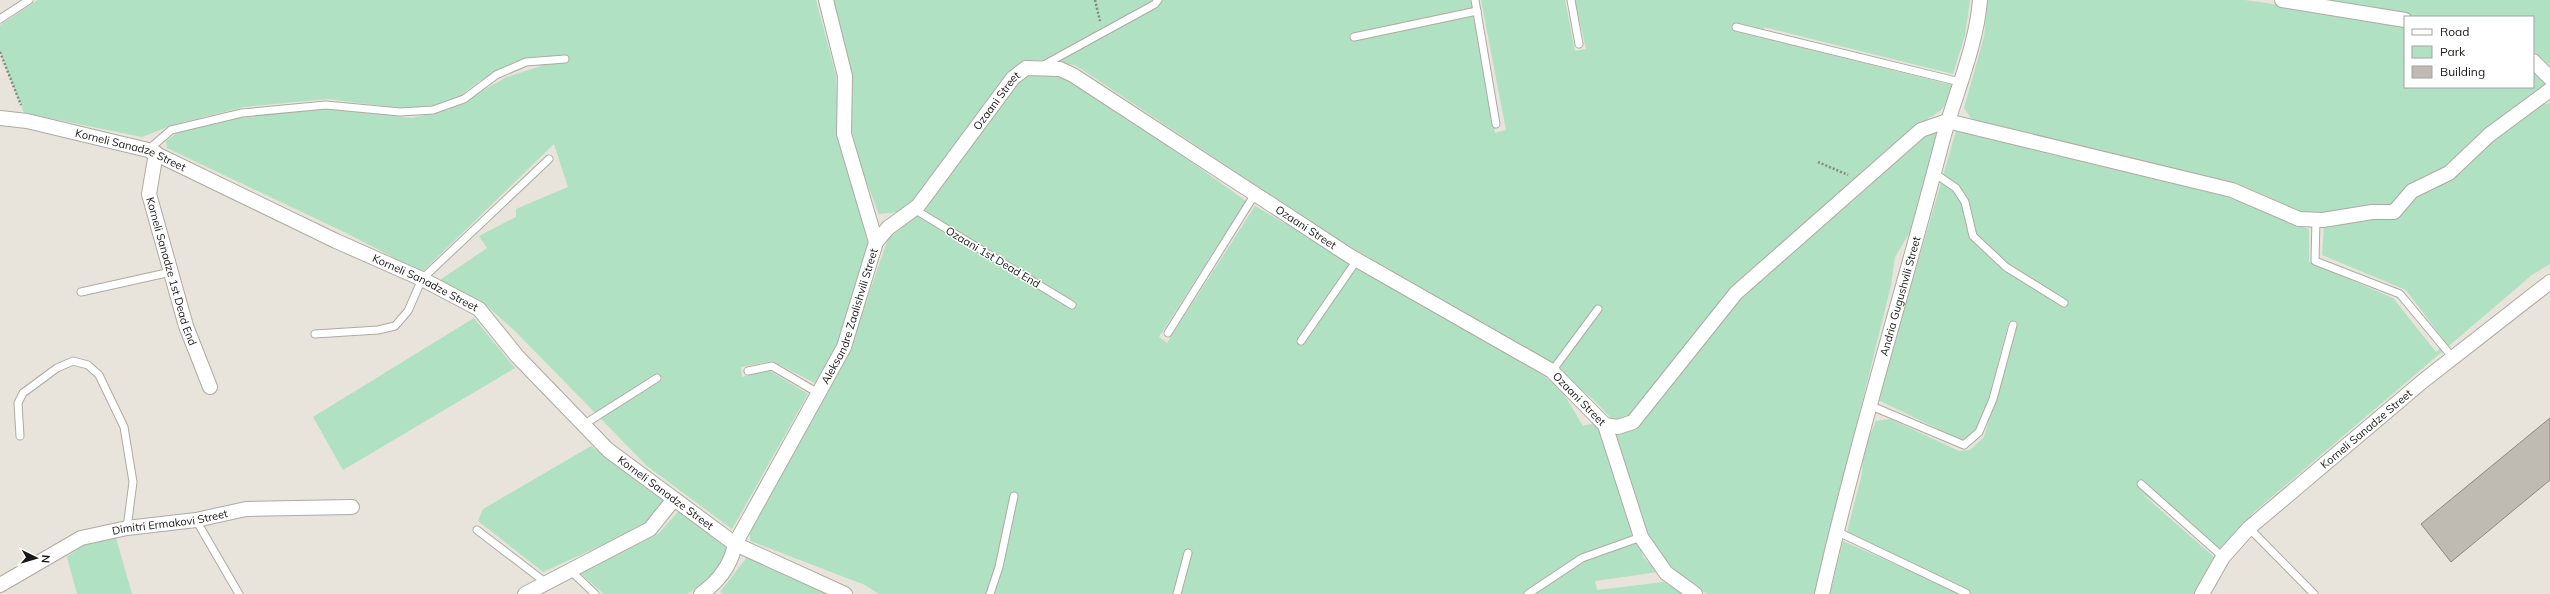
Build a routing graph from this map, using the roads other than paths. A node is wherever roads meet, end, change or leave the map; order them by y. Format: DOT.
graph roads {
  1 [pos="29,0"];
  2 [pos="826,0"];
  3 [pos="1158,0"];
  4 [pos="1475,0"];
  5 [pos="1571,0"];
  6 [pos="1980,0"];
  7 [pos="2282,0"];
  8 [pos="1477,11"];
  9 [pos="0,19"];
  10 [pos="2404,20"];
  11 [pos="1736,26"];
  12 [pos="1354,37"];
  13 [pos="1579,44"];
  14 [pos="565,59"];
  15 [pos="2534,62"];
  16 [pos="1040,67"];
  17 [pos="2550,78"];
  18 [pos="1960,82"];
  19 [pos="2550,90"];
  20 [pos="0,118"];
  21 [pos="1947,120"];
  22 [pos="1496,124"];
  23 [pos="152,151"];
  24 [pos="549,159"];
  25 [pos="1934,173"];
  26 [pos="1255,194"];
  27 [pos="914,209"];
  28 [pos="2316,220"];
  29 [pos="876,242"];
  30 [pos="1357,260"];
  31 [pos="171,272"];
  32 [pos="422,279"];
  33 [pos="2550,282"];
  34 [pos="81,292"];
  35 [pos="2064,303"];
  36 [pos="1072,304"];
  37 [pos="1598,309"];
  38 [pos="2013,325"];
  39 [pos="1168,333"];
  40 [pos="315,334"];
  41 [pos="1301,341"];
  42 [pos="2453,358"];
  43 [pos="748,371"];
  44 [pos="1552,371"];
  45 [pos="657,378"];
  46 [pos="210,387"];
  47 [pos="818,393"];
  48 [pos="1869,405"];
  49 [pos="584,425"];
  50 [pos="1606,425"];
  51 [pos="20,436"];
  52 [pos="2141,484"];
  53 [pos="1014,496"];
  54 [pos="674,499"];
  55 [pos="352,507"];
  56 [pos="196,520"];
  57 [pos="127,528"];
  58 [pos="2249,528"];
  59 [pos="478,530"];
  60 [pos="1836,531"];
  61 [pos="1641,537"];
  62 [pos="735,544"];
  63 [pos="1188,553"];
  64 [pos="2223,557"];
  65 [pos="570,570"];
  66 [pos="545,582"];
  67 [pos="0,585"];
  68 [pos="1966,593"];
  69 [pos="238,594"];
  70 [pos="525,594"];
  71 [pos="595,594"];
  72 [pos="700,594"];
  73 [pos="845,594"];
  74 [pos="990,594"];
  75 [pos="1177,594"];
  76 [pos="1528,594"];
  77 [pos="1695,594"];
  78 [pos="1822,594"];
  79 [pos="2202,594"];
  80 [pos="2314,594"];
  1 -- 9 [label="lane"];
  2 -- 29 [label="street, Aleksandre Zaalishvili Street"];
  3 -- 16 [label="lane"];
  4 -- 8 [label="lane"];
  5 -- 13 [label="lane"];
  6 -- 18 [label="street, Andria Gugushvili Street"];
  7 -- 10 [label="street"];
  8 -- 12 [label="lane"];
  8 -- 22 [label="lane"];
  11 -- 18 [label="lane"];
  14 -- 23 [label="lane"];
  15 -- 17 [label="street"];
  16 -- 26 [label="street, Ozaani Street"];
  16 -- 27 [label="street, Ozaani Street"];
  18 -- 21 [label="street, Andria Gugushvili Street"];
  19 -- 28 [label="street"];
  20 -- 23 [label="street, Korneli Sanadze Street"];
  21 -- 25 [label="street, Andria Gugushvili Street"];
  21 -- 28 [label="street"];
  21 -- 50 [label="street"];
  23 -- 31 [label="street, Korneli Sanadze 1st Dead End"];
  23 -- 32 [label="street, Korneli Sanadze Street"];
  24 -- 32 [label="lane"];
  25 -- 35 [label="lane"];
  25 -- 48 [label="street, Andria Gugushvili Street"];
  26 -- 30 [label="street, Ozaani Street"];
  26 -- 39 [label="lane"];
  27 -- 29 [label="street, Ozaani Street"];
  27 -- 36 [label="lane, Ozaani 1st Dead End"];
  28 -- 42 [label="lane"];
  29 -- 47 [label="street, Aleksandre Zaalishvili Street"];
  30 -- 41 [label="lane"];
  30 -- 44 [label="street, Ozaani Street"];
  31 -- 34 [label="lane"];
  31 -- 46 [label="street, Korneli Sanadze 1st Dead End"];
  32 -- 40 [label="lane"];
  32 -- 49 [label="street, Korneli Sanadze Street"];
  33 -- 42 [label="street, Korneli Sanadze Street"];
  37 -- 44 [label="lane"];
  38 -- 48 [label="lane"];
  42 -- 58 [label="street, Korneli Sanadze Street"];
  43 -- 47 [label="lane"];
  44 -- 50 [label="street, Ozaani Street"];
  45 -- 49 [label="lane"];
  47 -- 62 [label="street, Aleksandre Zaalishvili Street"];
  48 -- 60 [label="street, Andria Gugushvili Street"];
  49 -- 54 [label="street, Korneli Sanadze Street"];
  50 -- 61 [label="street, Ozaani Street"];
  51 -- 57 [label="lane"];
  52 -- 64 [label="lane"];
  53 -- 74 [label="lane"];
  54 -- 62 [label="street, Korneli Sanadze Street"];
  54 -- 65 [label="street"];
  55 -- 56 [label="street, Dimitri Ermakovi Street"];
  56 -- 57 [label="street, Dimitri Ermakovi Street"];
  56 -- 69 [label="lane"];
  57 -- 67 [label="street, Dimitri Ermakovi Street"];
  58 -- 64 [label="street, Korneli Sanadze Street"];
  58 -- 80 [label="lane"];
  59 -- 66 [label="lane"];
  60 -- 68 [label="lane"];
  60 -- 78 [label="street, Andria Gugushvili Street"];
  61 -- 76 [label="lane"];
  61 -- 77 [label="street, Ozaani Street"];
  62 -- 72 [label="street, Aleksandre Zaalishvili Street"];
  62 -- 73 [label="street, Korneli Sanadze Street"];
  63 -- 75 [label="lane"];
  64 -- 79 [label="street, Korneli Sanadze Street"];
  65 -- 66 [label="street"];
  65 -- 71 [label="lane"];
  66 -- 70 [label="street"];
}
